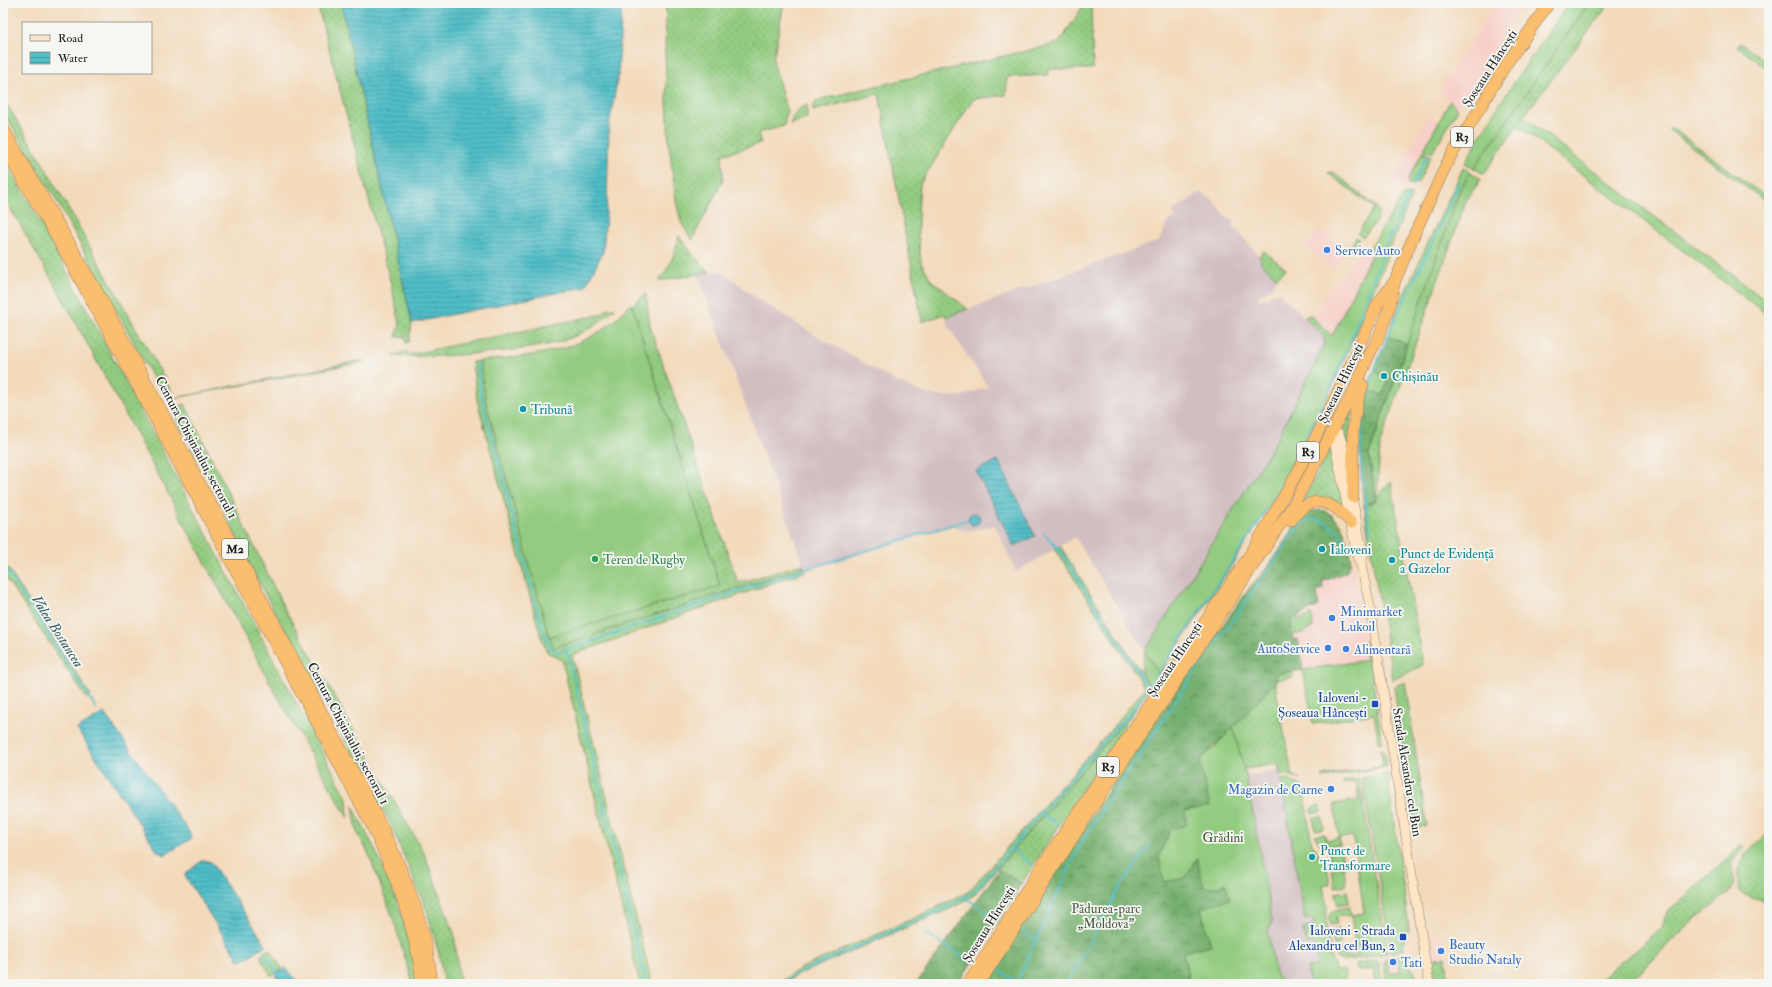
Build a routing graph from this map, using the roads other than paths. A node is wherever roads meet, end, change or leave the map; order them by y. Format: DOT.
graph roads {
  1 [pos="1548,3"];
  2 [pos="3,128"];
  3 [pos="3,147"];
  4 [pos="1394,281"];
  5 [pos="1364,336"];
  6 [pos="1377,341"];
  7 [pos="1357,348"];
  8 [pos="1331,431"];
  9 [pos="1315,439"];
  10 [pos="1353,497"];
  11 [pos="1351,523"];
  12 [pos="1251,553"];
  13 [pos="1361,565"];
  14 [pos="1182,673"];
  15 [pos="422,984"];
  16 [pos="432,984"];
  17 [pos="968,984"];
  18 [pos="979,984"];
  19 [pos="1429,984"];
  1 -- 4 [label="highway, Șoseaua Hâncești / R3"];
  2 -- 16 [label="highway, Centura Chișinăului, sectorul 1 / M2"];
  3 -- 15 [label="highway, Centura Chișinăului, sectorul 1 / M2"];
  4 -- 5 [label="highway, Șoseaua Hâncești / R3"];
  4 -- 6 [label="highway, Șoseaua Hâncești / R3"];
  5 -- 7 [label="highway, Șoseaua Hâncești / R3"];
  5 -- 8 [label="highway, R3"];
  6 -- 8 [label="highway, Șoseaua Hîncești / R3"];
  6 -- 10 [label="highway, R3"];
  7 -- 9 [label="highway, Șoseaua Hîncești / R3"];
  8 -- 9 [label="highway, R3"];
  8 -- 10 [label="main road, Strada Alexandru cel Bun"];
  8 -- 11 [label="main road, Strada Alexandru cel Bun"];
  8 -- 12 [label="highway, R3"];
  8 -- 14 [label="highway, Șoseaua Hîncești / R3"];
  9 -- 12 [label="highway, Șoseaua Hîncești / R3"];
  10 -- 13 [label="main road, Strada Alexandru cel Bun"];
  11 -- 13 [label="main road, Strada Alexandru cel Bun"];
  11 -- 14 [label="highway, R3"];
  12 -- 17 [label="highway, Șoseaua Hîncești / R3"];
  13 -- 19 [label="main road, Strada Alexandru cel Bun"];
  14 -- 18 [label="highway, Șoseaua Hîncești / R3"];
}
